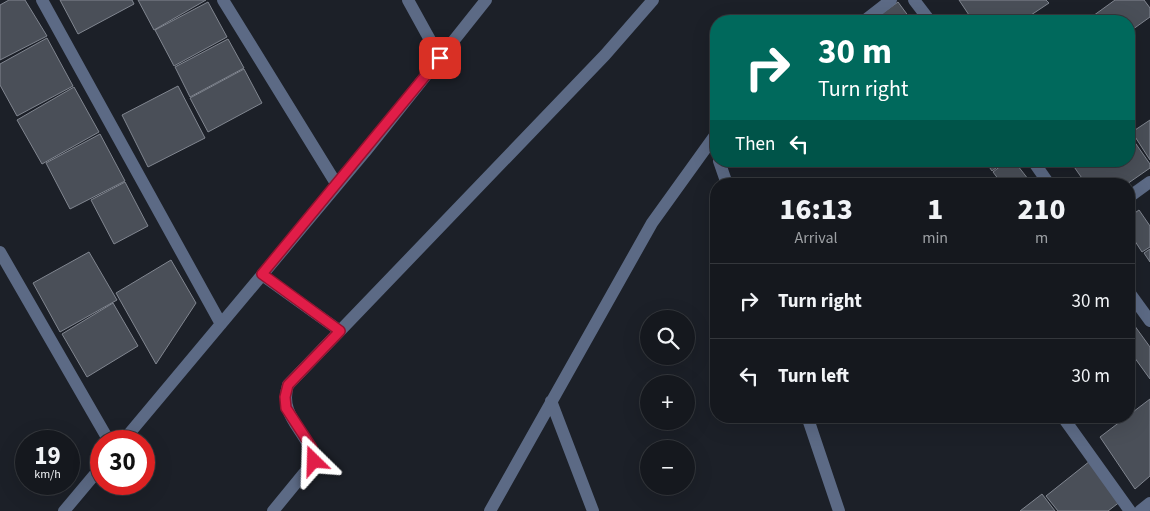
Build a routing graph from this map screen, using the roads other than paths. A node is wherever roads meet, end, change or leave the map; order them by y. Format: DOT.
graph roads {
  1 [pos="42,0"];
  2 [pos="223,0"];
  3 [pos="408,0"];
  4 [pos="486,0"];
  5 [pos="653,0"];
  6 [pos="891,0"];
  7 [pos="914,0"];
  8 [pos="872,15"];
  9 [pos="925,15"];
  10 [pos="440,58"];
  11 [pos="710,142"];
  12 [pos="1037,167"];
  13 [pos="1045,178"];
  14 [pos="1150,182"];
  15 [pos="337,185"];
  16 [pos="1135,192"];
  17 [pos="0,252"];
  18 [pos="262,274"];
  19 [pos="1135,300"];
  20 [pos="1150,321"];
  21 [pos="221,324"];
  22 [pos="340,331"];
  23 [pos="551,401"];
  24 [pos="809,423"];
  25 [pos="1067,423"];
  26 [pos="102,430"];
  27 [pos="132,430"];
  28 [pos="90,480"];
  29 [pos="1150,503"];
  30 [pos="64,511"];
  31 [pos="273,511"];
  32 [pos="490,511"];
  33 [pos="593,511"];
  34 [pos="839,511"];
  35 [pos="1130,511"];
  36 [pos="1140,511"];
  1 -- 21 [label="street"];
  2 -- 15 [label="street"];
  3 -- 10 [label="street"];
  4 -- 10 [label="street"];
  5 -- 22 [label="street"];
  6 -- 8 [label="street"];
  7 -- 9 [label="street"];
  10 -- 15 [label="street"];
  11 -- 23 [label="street"];
  12 -- 13 [label="street"];
  14 -- 16 [label="street"];
  15 -- 18 [label="street"];
  17 -- 26 [label="street"];
  18 -- 21 [label="street"];
  18 -- 22 [label="street"];
  19 -- 20 [label="street"];
  21 -- 27 [label="street"];
  22 -- 31 [label="street"];
  23 -- 32 [label="street"];
  23 -- 33 [label="street"];
  24 -- 34 [label="street"];
  25 -- 35 [label="street"];
  28 -- 30 [label="street"];
  29 -- 36 [label="street"];
}
